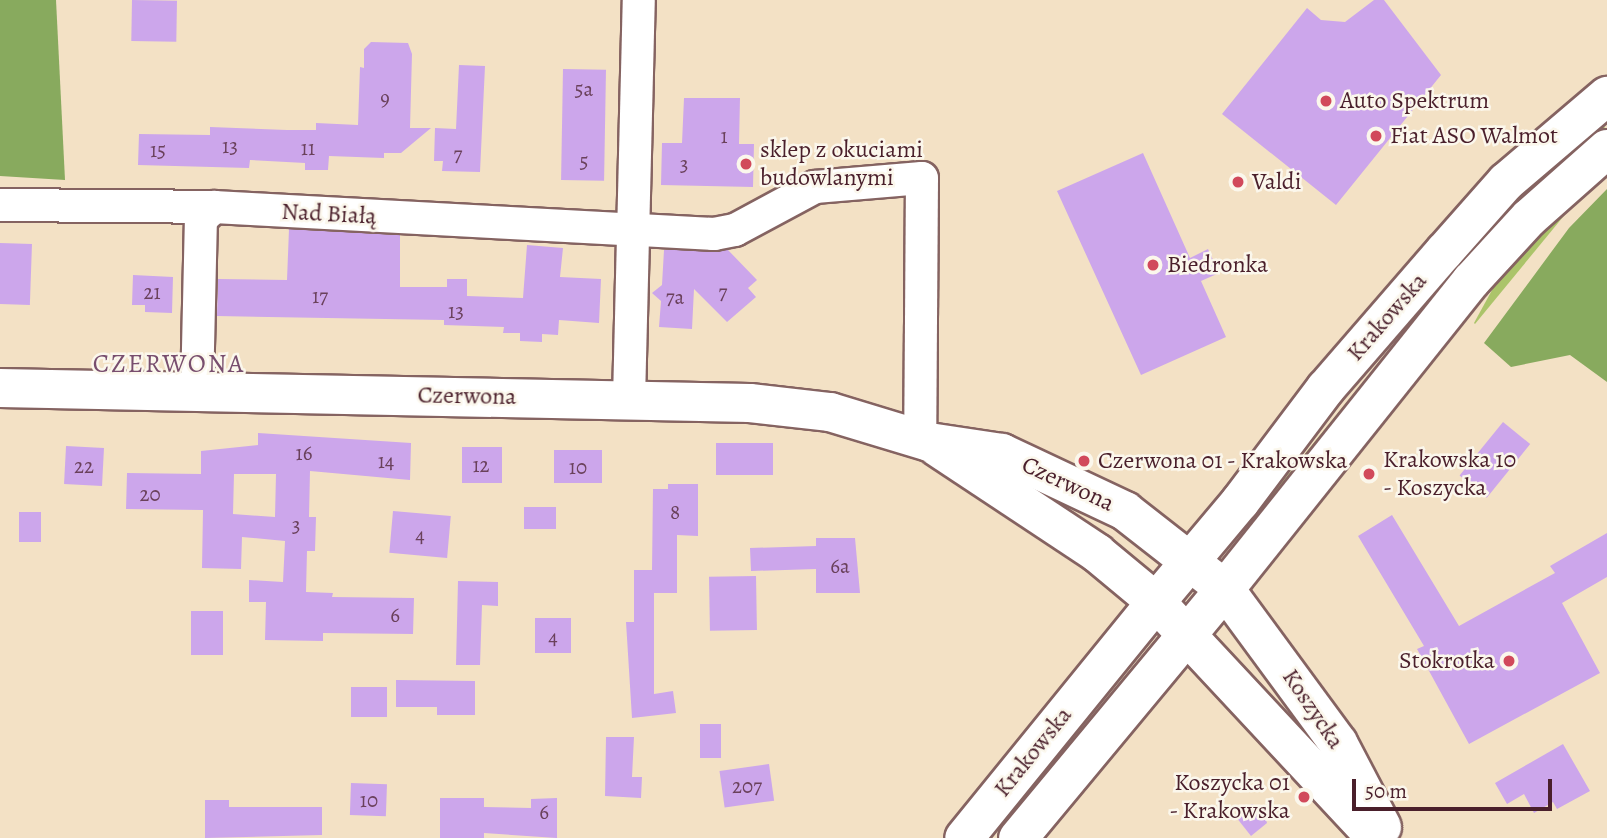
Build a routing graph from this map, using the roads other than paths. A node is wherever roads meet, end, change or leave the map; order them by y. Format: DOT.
graph roads {
  1 [pos="639,0"];
  2 [pos="1607,96"];
  3 [pos="1607,149"];
  4 [pos="0,205"];
  5 [pos="214,207"];
  6 [pos="634,230"];
  7 [pos="0,388"];
  8 [pos="197,392"];
  9 [pos="629,400"];
  10 [pos="925,440"];
  11 [pos="1191,561"];
  12 [pos="1225,589"];
  13 [pos="1156,602"];
  14 [pos="1188,633"];
  15 [pos="964,838"];
  16 [pos="1018,838"];
  17 [pos="1376,838"];
  18 [pos="1388,838"];
  1 -- 6 [label="street"];
  2 -- 11 [label="main road, Krakowska"];
  3 -- 12 [label="main road, Krakowska"];
  4 -- 5 [label="street, Nad Białą"];
  5 -- 6 [label="street, Nad Białą"];
  5 -- 8 [label="street"];
  6 -- 9 [label="street"];
  6 -- 10 [label="street, Nad Białą"];
  7 -- 8 [label="main road, Czerwona"];
  8 -- 9 [label="main road, Czerwona"];
  9 -- 10 [label="main road, Czerwona"];
  10 -- 11 [label="main road, Czerwona"];
  10 -- 13 [label="main road, Czerwona"];
  11 -- 12 [label="main road"];
  11 -- 13 [label="main road, Krakowska"];
  12 -- 14 [label="main road, Krakowska"];
  12 -- 18 [label="main road, Koszycka"];
  13 -- 14 [label="main road"];
  13 -- 15 [label="main road, Krakowska"];
  14 -- 16 [label="main road, Krakowska"];
  14 -- 17 [label="main road, Koszycka"];
}
